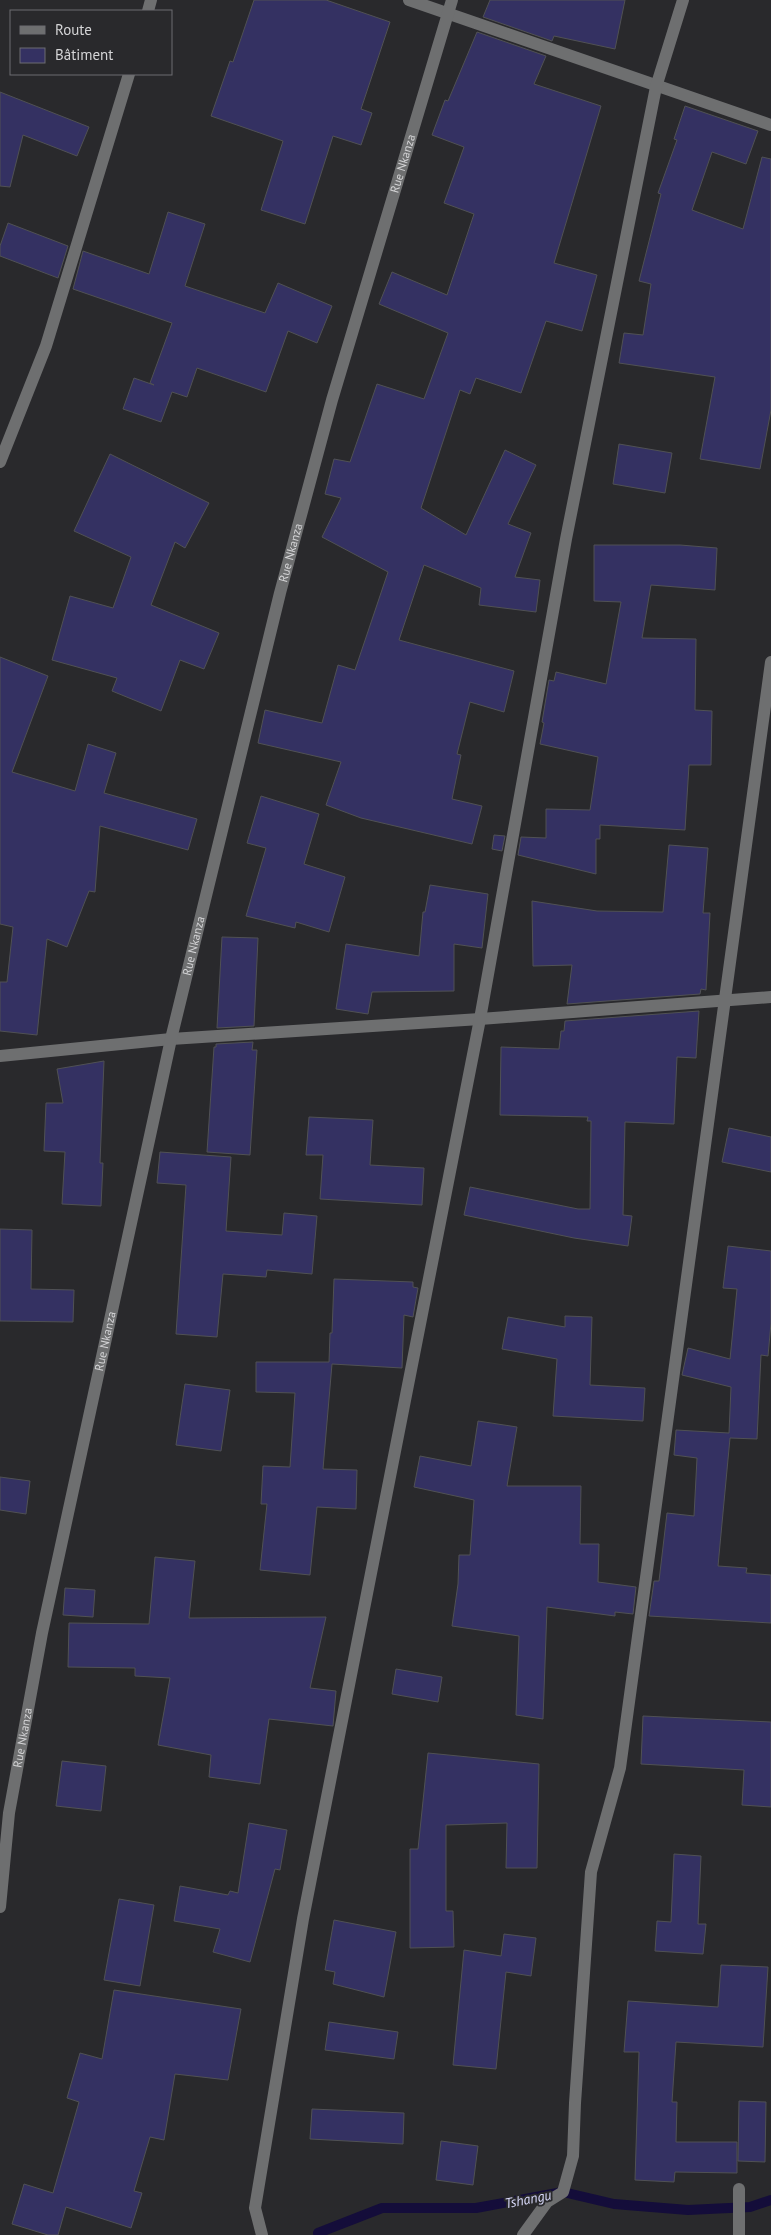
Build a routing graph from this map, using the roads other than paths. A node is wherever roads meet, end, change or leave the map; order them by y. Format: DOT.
graph roads {
  1 [pos="409,0"];
  2 [pos="452,0"];
  3 [pos="683,0"];
  4 [pos="448,14"];
  5 [pos="129,75"];
  6 [pos="656,87"];
  7 [pos="771,125"];
  8 [pos="0,462"];
  9 [pos="771,662"];
  10 [pos="771,998"];
  11 [pos="725,1000"];
  12 [pos="480,1019"];
  13 [pos="171,1039"];
  14 [pos="0,1056"];
  15 [pos="0,1907"];
  16 [pos="739,2190"];
  17 [pos="262,2235"];
  18 [pos="523,2235"];
  19 [pos="739,2235"];
  1 -- 4 [label="street"];
  2 -- 4 [label="street, Rue Nkanza"];
  3 -- 6 [label="street"];
  4 -- 6 [label="street"];
  4 -- 13 [label="street, Rue Nkanza"];
  5 -- 8 [label="street"];
  6 -- 7 [label="street"];
  6 -- 12 [label="street"];
  9 -- 11 [label="street"];
  10 -- 11 [label="street"];
  11 -- 12 [label="street"];
  11 -- 18 [label="street"];
  12 -- 13 [label="street"];
  12 -- 17 [label="street"];
  13 -- 14 [label="street"];
  13 -- 15 [label="street, Rue Nkanza"];
  16 -- 19 [label="street"];
}
